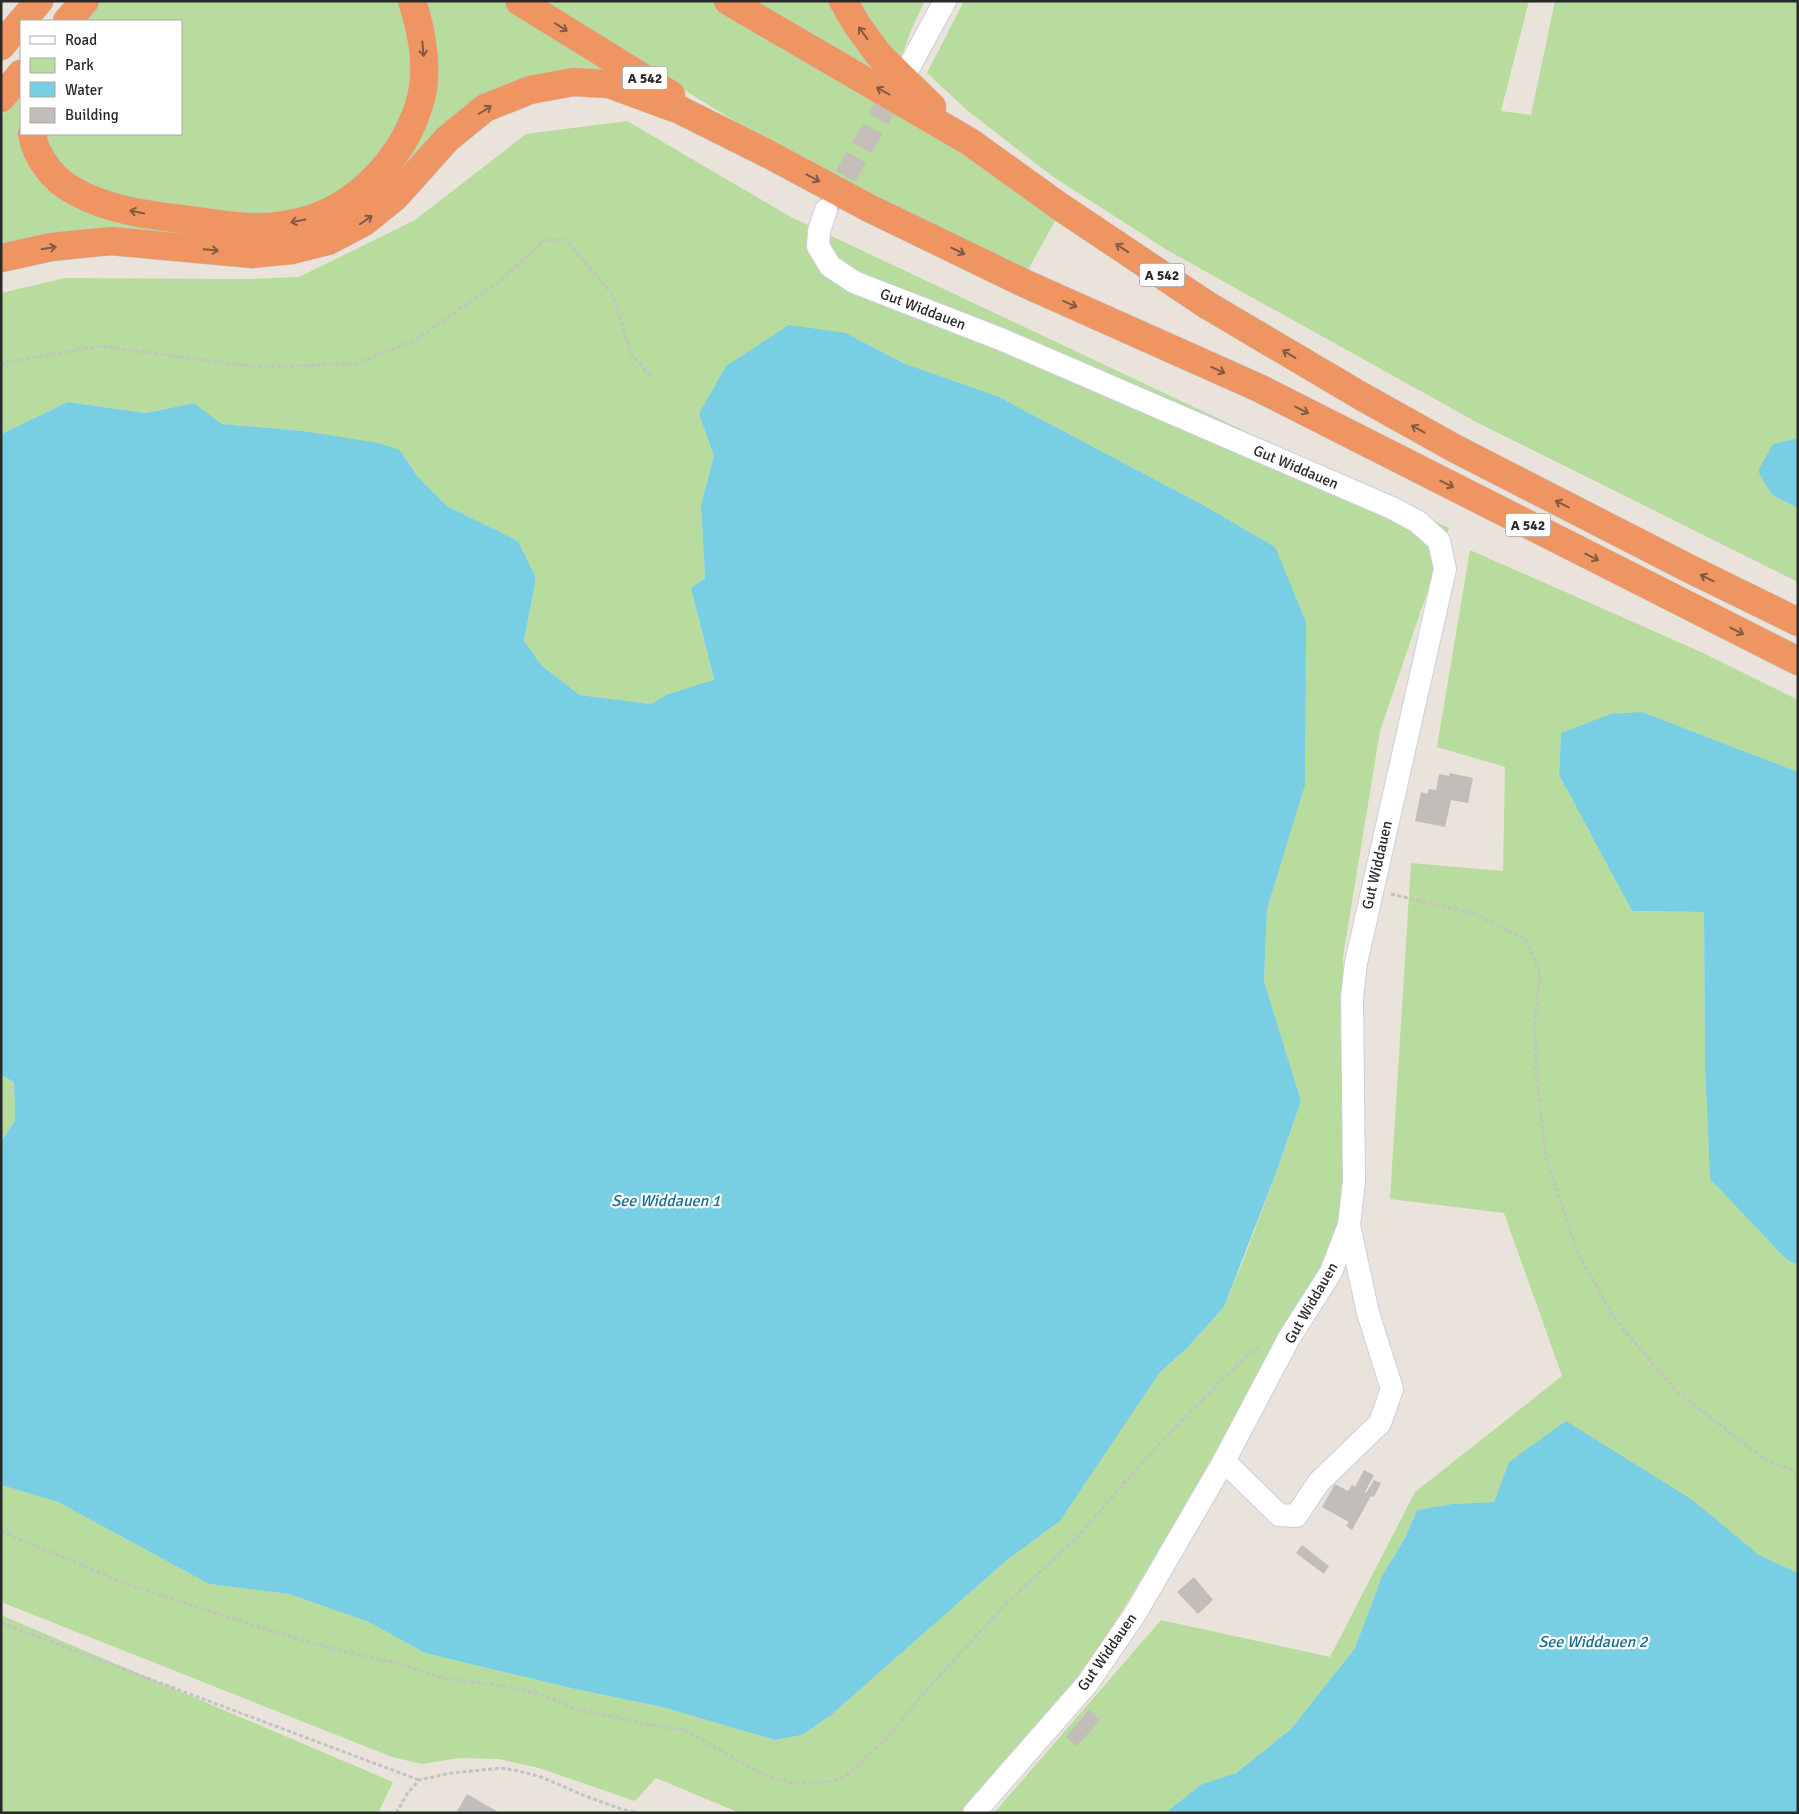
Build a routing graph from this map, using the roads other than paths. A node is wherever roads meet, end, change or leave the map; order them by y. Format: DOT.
graph roads {
  1 [pos="39,1"];
  2 [pos="85,1"];
  3 [pos="412,1"];
  4 [pos="519,1"];
  5 [pos="728,1"];
  6 [pos="844,1"];
  7 [pos="945,1"];
  8 [pos="24,20"];
  9 [pos="68,20"];
  10 [pos="20,24"];
  11 [pos="1,46"];
  12 [pos="908,69"];
  13 [pos="20,75"];
  14 [pos="1,98"];
  15 [pos="32,135"];
  16 [pos="970,142"];
  17 [pos="770,155"];
  18 [pos="826,210"];
  19 [pos="1,258"];
  20 [pos="1798,622"];
  21 [pos="1798,661"];
  22 [pos="1350,1225"];
  23 [pos="1224,1461"];
  24 [pos="974,1813"];
  1 -- 8 [label="highway"];
  2 -- 9 [label="highway"];
  3 -- 15 [label="highway, one-way"];
  4 -- 17 [label="highway, A 542, one-way"];
  16 -- 5 [label="highway, A 542, one-way"];
  16 -- 6 [label="highway, one-way"];
  7 -- 12 [label="lane"];
  10 -- 11 [label="highway"];
  13 -- 14 [label="highway"];
  20 -- 16 [label="highway, A 542, one-way"];
  19 -- 17 [label="highway, one-way"];
  17 -- 21 [label="highway, A 542, one-way"];
  18 -- 22 [label="lane, Gut Widdauen"];
  22 -- 23 [label="lane, Gut Widdauen"];
  22 -- 23 [label="lane"];
  23 -- 24 [label="lane, Gut Widdauen"];
}
